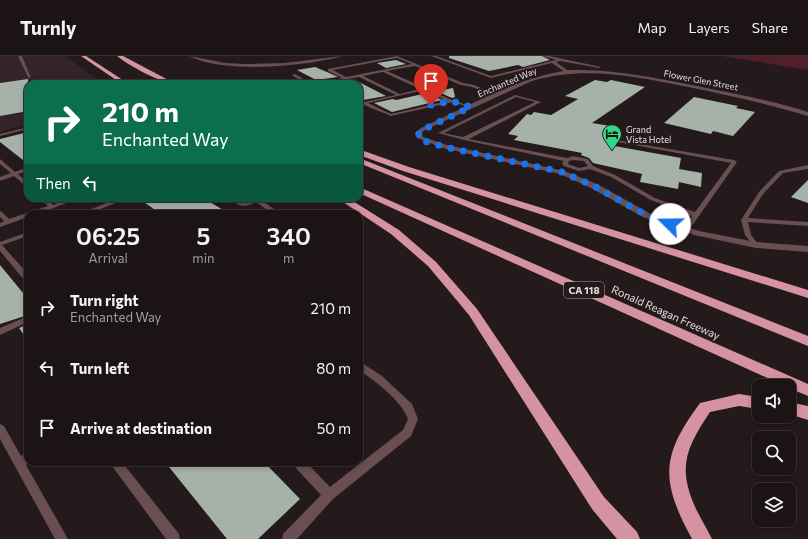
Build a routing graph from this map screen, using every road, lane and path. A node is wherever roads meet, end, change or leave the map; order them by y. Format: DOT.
graph roads {
  1 [pos="20,56"];
  2 [pos="83,56"];
  3 [pos="119,56"];
  4 [pos="192,56"];
  5 [pos="340,56"];
  6 [pos="433,56"];
  7 [pos="546,56"];
  8 [pos="560,60"];
  9 [pos="553,62"];
  10 [pos="415,65"];
  11 [pos="600,67"];
  12 [pos="383,71"];
  13 [pos="569,72"];
  14 [pos="589,72"];
  15 [pos="294,75"];
  16 [pos="360,76"];
  17 [pos="30,77"];
  18 [pos="346,78"];
  19 [pos="120,80"];
  20 [pos="164,80"];
  21 [pos="303,80"];
  22 [pos="337,80"];
  23 [pos="425,89"];
  24 [pos="400,95"];
  25 [pos="497,95"];
  26 [pos="452,101"];
  27 [pos="364,103"];
  28 [pos="471,107"];
  29 [pos="808,114"];
  30 [pos="24,129"];
  31 [pos="0,135"];
  32 [pos="464,140"];
  33 [pos="618,141"];
  34 [pos="363,153"];
  35 [pos="567,160"];
  36 [pos="0,161"];
  37 [pos="363,162"];
  38 [pos="590,167"];
  39 [pos="808,167"];
  40 [pos="572,168"];
  41 [pos="24,170"];
  42 [pos="562,172"];
  43 [pos="14,173"];
  44 [pos="0,179"];
  45 [pos="24,182"];
  46 [pos="363,192"];
  47 [pos="46,202"];
  48 [pos="65,202"];
  49 [pos="114,202"];
  50 [pos="239,202"];
  51 [pos="252,202"];
  52 [pos="262,202"];
  53 [pos="348,202"];
  54 [pos="52,207"];
  55 [pos="43,210"];
  56 [pos="93,210"];
  57 [pos="269,210"];
  58 [pos="361,210"];
  59 [pos="363,211"];
  60 [pos="0,213"];
  61 [pos="696,215"];
  62 [pos="24,216"];
  63 [pos="744,220"];
  64 [pos="8,222"];
  65 [pos="808,224"];
  66 [pos="0,225"];
  67 [pos="687,230"];
  68 [pos="24,236"];
  69 [pos="756,245"];
  70 [pos="0,246"];
  71 [pos="808,249"];
  72 [pos="24,274"];
  73 [pos="808,294"];
  74 [pos="24,321"];
  75 [pos="0,332"];
  76 [pos="808,341"];
  77 [pos="363,368"];
  78 [pos="808,390"];
  79 [pos="752,401"];
  80 [pos="796,410"];
  81 [pos="808,413"];
  82 [pos="0,429"];
  83 [pos="24,460"];
  84 [pos="27,466"];
  85 [pos="118,466"];
  86 [pos="302,466"];
  87 [pos="329,495"];
  88 [pos="62,539"];
  89 [pos="174,539"];
  90 [pos="288,539"];
  91 [pos="630,539"];
  92 [pos="702,539"];
  1 -- 17 [label="lane"];
  2 -- 19 [label="highway"];
  3 -- 20 [label="highway"];
  4 -- 5 [label="lane"];
  6 -- 9 [label="lane"];
  7 -- 8 [label="lane"];
  8 -- 9 [label="lane"];
  8 -- 11 [label="lane"];
  9 -- 13 [label="lane"];
  10 -- 12 [label="lane"];
  10 -- 18 [label="lane"];
  10 -- 25 [label="lane"];
  12 -- 16 [label="lane"];
  12 -- 23 [label="lane"];
  13 -- 14 [label="street, Enchanted Way"];
  13 -- 25 [label="street, Enchanted Way"];
  14 -- 29 [label="street, Flower Glen Street"];
  15 -- 21 [label="lane"];
  16 -- 18 [label="lane"];
  16 -- 24 [label="lane"];
  18 -- 22 [label="lane"];
  23 -- 24 [label="lane"];
  23 -- 26 [label="lane"];
  24 -- 27 [label="lane"];
  25 -- 28 [label="street, Enchanted Way"];
  26 -- 27 [label="lane"];
  26 -- 28 [label="lane"];
  28 -- 42 [label="street, Enchanted Way"];
  30 -- 31 [label="lane"];
  32 -- 32 [label="lane"];
  32 -- 35 [label="lane"];
  33 -- 61 [label="lane"];
  34 -- 73 [label="highway"];
  35 -- 38 [label="lane"];
  35 -- 40 [label="lane"];
  36 -- 43 [label="lane"];
  37 -- 76 [label="highway"];
  38 -- 40 [label="lane"];
  38 -- 61 [label="lane"];
  39 -- 63 [label="lane"];
  40 -- 42 [label="lane"];
  41 -- 43 [label="lane"];
  42 -- 67 [label="street, Enchanted Way"];
  43 -- 44 [label="lane"];
  43 -- 45 [label="lane"];
  46 -- 78 [label="highway, Ronald Reagan Freeway / CA 118"];
  47 -- 54 [label="lane"];
  48 -- 54 [label="lane"];
  49 -- 56 [label="lane"];
  50 -- 51 [label="lane"];
  52 -- 57 [label="lane"];
  53 -- 58 [label="highway"];
  54 -- 55 [label="lane"];
  59 -- 91 [label="highway"];
  60 -- 64 [label="lane"];
  61 -- 67 [label="lane"];
  62 -- 64 [label="lane"];
  63 -- 65 [label="lane"];
  63 -- 69 [label="lane"];
  64 -- 66 [label="lane"];
  67 -- 69 [label="street, Enchanted Way"];
  68 -- 70 [label="lane"];
  69 -- 71 [label="street, Enchanted Way"];
  70 -- 72 [label="lane"];
  74 -- 75 [label="lane"];
  77 -- 87 [label="lane"];
  79 -- 92 [label="highway"];
  80 -- 81 [label="highway"];
  82 -- 83 [label="lane"];
  84 -- 88 [label="lane"];
  85 -- 89 [label="lane"];
  86 -- 87 [label="lane"];
  87 -- 90 [label="lane"];
}
